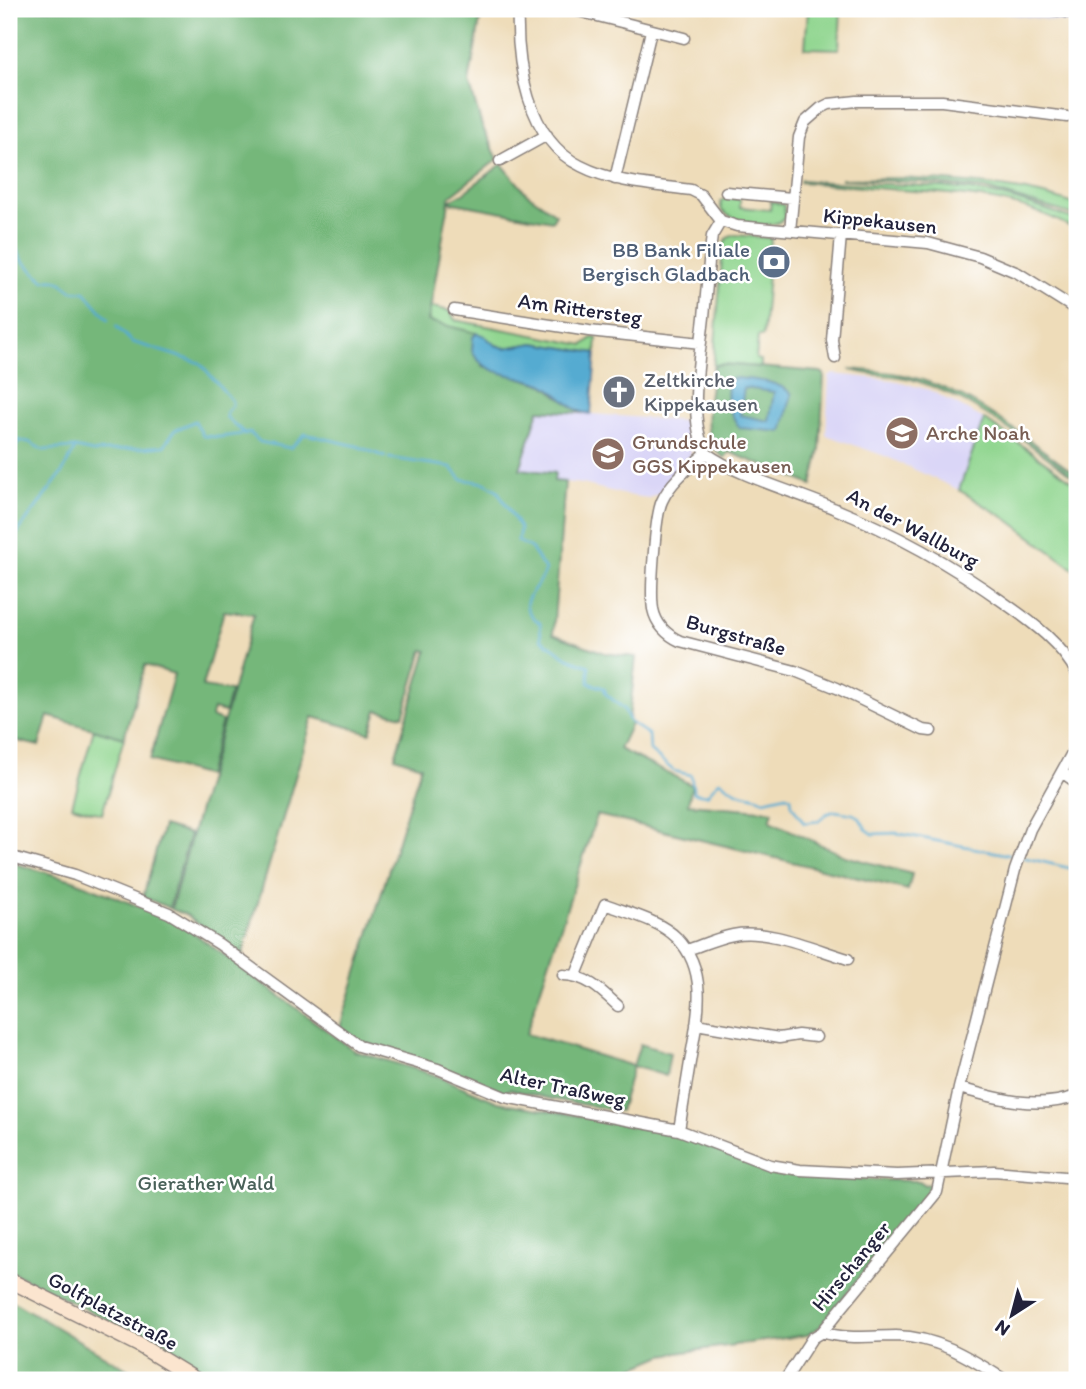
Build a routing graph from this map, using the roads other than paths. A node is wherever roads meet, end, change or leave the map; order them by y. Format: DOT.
graph roads {
  1 [pos="518,9"];
  2 [pos="570,9"];
  3 [pos="652,31"];
  4 [pos="684,38"];
  5 [pos="1067,117"];
  6 [pos="547,135"];
  7 [pos="500,161"];
  8 [pos="615,179"];
  9 [pos="726,192"];
  10 [pos="792,198"];
  11 [pos="721,221"];
  12 [pos="790,231"];
  13 [pos="841,235"];
  14 [pos="454,310"];
  15 [pos="1077,310"];
  16 [pos="701,343"];
  17 [pos="835,358"];
  18 [pos="706,453"];
  19 [pos="1077,674"];
  20 [pos="931,731"];
  21 [pos="1077,744"];
  22 [pos="1063,773"];
  23 [pos="1077,783"];
  24 [pos="9,856"];
  25 [pos="687,950"];
  26 [pos="848,959"];
  27 [pos="564,975"];
  28 [pos="576,975"];
  29 [pos="618,1006"];
  30 [pos="696,1024"];
  31 [pos="816,1037"];
  32 [pos="959,1088"];
  33 [pos="1077,1096"];
  34 [pos="679,1130"];
  35 [pos="942,1174"];
  36 [pos="1077,1178"];
  37 [pos="9,1280"];
  38 [pos="822,1332"];
  39 [pos="196,1380"];
  40 [pos="785,1380"];
  41 [pos="1005,1380"];
  1 -- 6 [label="street"];
  2 -- 3 [label="street"];
  3 -- 4 [label="street"];
  3 -- 8 [label="street"];
  5 -- 10 [label="street"];
  6 -- 7 [label="street"];
  6 -- 8 [label="street"];
  8 -- 11 [label="street"];
  9 -- 10 [label="street"];
  10 -- 12 [label="street"];
  11 -- 12 [label="street, Kippekausen"];
  11 -- 16 [label="street"];
  12 -- 13 [label="street, Kippekausen"];
  13 -- 15 [label="street, Kippekausen"];
  13 -- 17 [label="street"];
  14 -- 16 [label="street, Am Rittersteg"];
  16 -- 18 [label="street"];
  18 -- 19 [label="street, An der Wallburg"];
  18 -- 20 [label="street, Burgstraße"];
  21 -- 22 [label="street"];
  22 -- 23 [label="street"];
  22 -- 32 [label="street"];
  24 -- 34 [label="street, Alter Traßweg"];
  25 -- 26 [label="street"];
  25 -- 28 [label="street"];
  25 -- 30 [label="street"];
  27 -- 28 [label="street"];
  28 -- 29 [label="street"];
  30 -- 31 [label="street"];
  30 -- 34 [label="street"];
  32 -- 33 [label="street"];
  32 -- 35 [label="street"];
  34 -- 35 [label="street, Alter Traßweg"];
  35 -- 36 [label="street, Alter Traßweg"];
  35 -- 38 [label="street, Hirschanger"];
  37 -- 39 [label="street, Golfplatzstraße"];
  38 -- 40 [label="street, Hirschanger"];
  38 -- 41 [label="street"];
}
